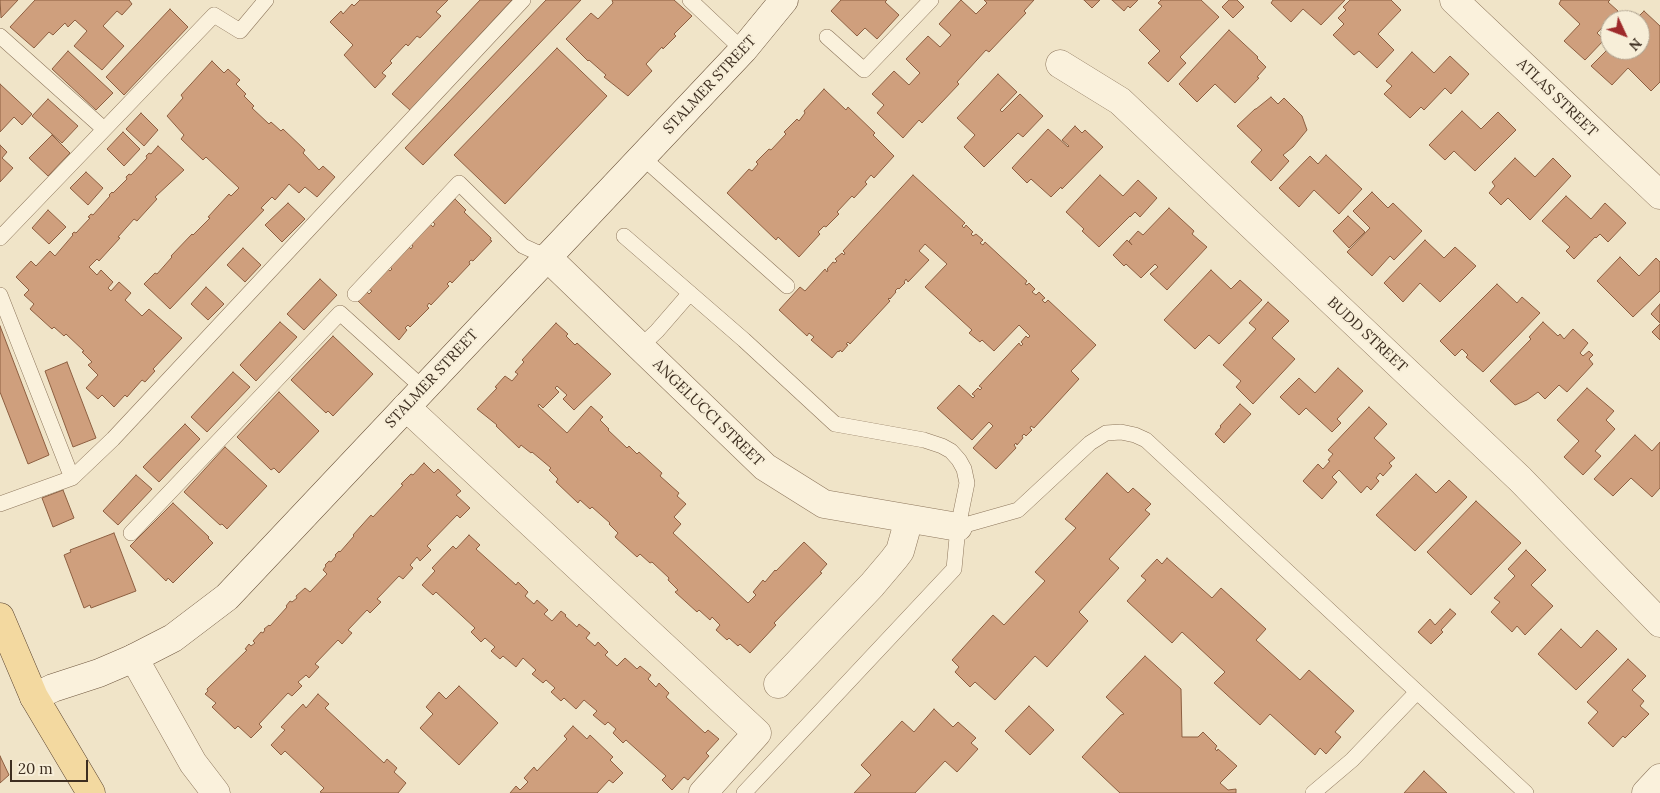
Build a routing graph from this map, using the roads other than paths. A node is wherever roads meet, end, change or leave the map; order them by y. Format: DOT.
graph roads {
  1 [pos="266,0"];
  2 [pos="523,0"];
  3 [pos="690,0"];
  4 [pos="784,0"];
  5 [pos="931,0"];
  6 [pos="1454,0"];
  7 [pos="0,36"];
  8 [pos="827,37"];
  9 [pos="743,50"];
  10 [pos="1060,64"];
  11 [pos="104,129"];
  12 [pos="642,157"];
  13 [pos="1660,195"];
  14 [pos="624,236"];
  15 [pos="0,238"];
  16 [pos="547,257"];
  17 [pos="786,286"];
  18 [pos="690,293"];
  19 [pos="355,294"];
  20 [pos="0,296"];
  21 [pos="640,347"];
  22 [pos="415,398"];
  23 [pos="72,478"];
  24 [pos="0,504"];
  25 [pos="909,519"];
  26 [pos="958,527"];
  27 [pos="131,533"];
  28 [pos="0,617"];
  29 [pos="1660,623"];
  30 [pos="134,658"];
  31 [pos="778,684"];
  32 [pos="1417,692"];
  33 [pos="34,697"];
  34 [pos="1660,778"];
  35 [pos="91,793"];
  36 [pos="216,793"];
  37 [pos="702,793"];
  38 [pos="744,793"];
  39 [pos="1313,793"];
  40 [pos="1526,793"];
  41 [pos="1646,793"];
  1 -- 11 [label="lane"];
  2 -- 23 [label="lane"];
  3 -- 9 [label="lane"];
  4 -- 9 [label="street, STALMER STREET"];
  5 -- 8 [label="lane"];
  6 -- 13 [label="street, ATLAS STREET"];
  7 -- 11 [label="lane"];
  9 -- 12 [label="street, STALMER STREET"];
  10 -- 29 [label="street, BUDD STREET"];
  11 -- 15 [label="lane"];
  12 -- 16 [label="street, STALMER STREET"];
  12 -- 17 [label="lane"];
  14 -- 18 [label="lane"];
  16 -- 19 [label="lane"];
  16 -- 21 [label="street, ANGELUCCI STREET"];
  16 -- 22 [label="street, STALMER STREET"];
  18 -- 21 [label="lane"];
  18 -- 26 [label="lane"];
  20 -- 23 [label="lane"];
  21 -- 25 [label="street, ANGELUCCI STREET"];
  22 -- 27 [label="lane"];
  22 -- 30 [label="street, STALMER STREET"];
  22 -- 37 [label="street"];
  23 -- 24 [label="lane"];
  25 -- 26 [label="street, ANGELUCCI STREET"];
  25 -- 31 [label="street"];
  26 -- 32 [label="lane"];
  26 -- 38 [label="lane"];
  28 -- 33 [label="main road"];
  30 -- 33 [label="street, STALMER STREET"];
  30 -- 36 [label="street"];
  32 -- 39 [label="lane"];
  32 -- 40 [label="lane"];
  33 -- 35 [label="main road"];
  34 -- 41 [label="street"];
}
